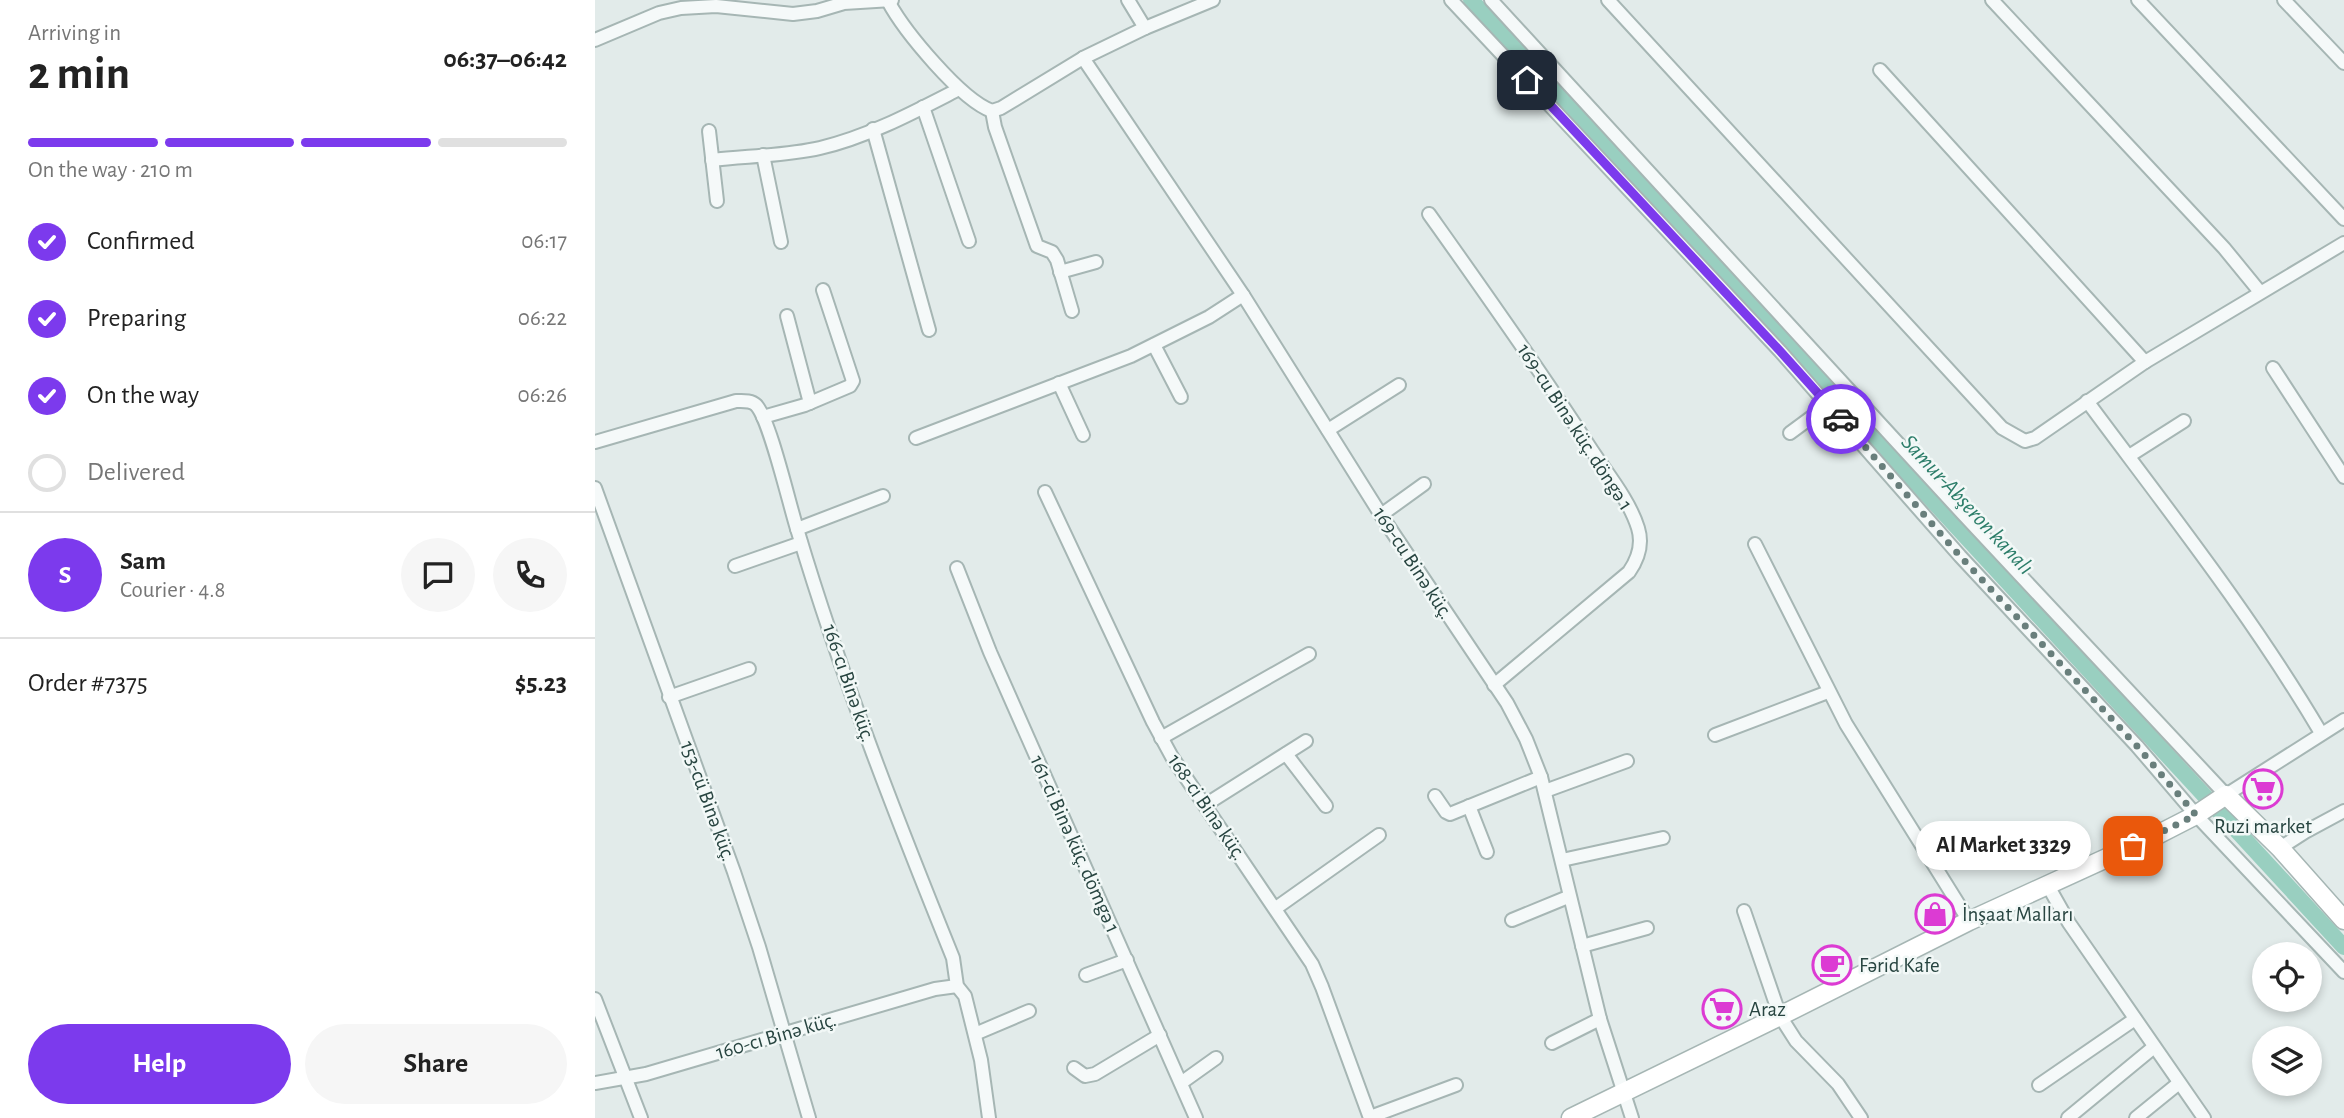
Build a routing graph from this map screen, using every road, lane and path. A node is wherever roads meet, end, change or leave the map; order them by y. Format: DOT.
graph roads {
  1 [pos="769,0"];
  2 [pos="1128,0"];
  3 [pos="1213,0"];
  4 [pos="1451,0"];
  5 [pos="1491,0"];
  6 [pos="1608,0"];
  7 [pos="1992,0"];
  8 [pos="2138,0"];
  9 [pos="2284,0"];
  10 [pos="890,1"];
  11 [pos="772,13"];
  12 [pos="1145,28"];
  13 [pos="595,40"];
  14 [pos="1083,58"];
  15 [pos="2344,63"];
  16 [pos="1880,70"];
  17 [pos="959,89"];
  18 [pos="923,107"];
  19 [pos="992,111"];
  20 [pos="873,129"];
  21 [pos="709,131"];
  22 [pos="763,155"];
  23 [pos="712,160"];
  24 [pos="717,201"];
  25 [pos="1429,214"];
  26 [pos="2344,219"];
  27 [pos="969,241"];
  28 [pos="781,242"];
  29 [pos="2344,243"];
  30 [pos="1096,262"];
  31 [pos="1060,272"];
  32 [pos="823,290"];
  33 [pos="2260,292"];
  34 [pos="1243,295"];
  35 [pos="1072,311"];
  36 [pos="787,316"];
  37 [pos="929,330"];
  38 [pos="1154,345"];
  39 [pos="2144,362"];
  40 [pos="2273,368"];
  41 [pos="1059,383"];
  42 [pos="1399,386"];
  43 [pos="1181,397"];
  44 [pos="2087,401"];
  45 [pos="810,403"];
  46 [pos="1828,405"];
  47 [pos="763,417"];
  48 [pos="2184,421"];
  49 [pos="1328,430"];
  50 [pos="1790,433"];
  51 [pos="1083,435"];
  52 [pos="916,438"];
  53 [pos="595,442"];
  54 [pos="2129,456"];
  55 [pos="2344,477"];
  56 [pos="1424,484"];
  57 [pos="595,488"];
  58 [pos="1045,492"];
  59 [pos="883,496"];
  60 [pos="1381,515"];
  61 [pos="797,529"];
  62 [pos="801,542"];
  63 [pos="1755,544"];
  64 [pos="735,566"];
  65 [pos="957,568"];
  66 [pos="1309,654"];
  67 [pos="749,669"];
  68 [pos="1494,685"];
  69 [pos="1828,692"];
  70 [pos="669,697"];
  71 [pos="2344,720"];
  72 [pos="2321,733"];
  73 [pos="1715,735"];
  74 [pos="1161,738"];
  75 [pos="1306,741"];
  76 [pos="1286,754"];
  77 [pos="1627,761"];
  78 [pos="1541,777"];
  79 [pos="1545,791"];
  80 [pos="2226,795"];
  81 [pos="1435,796"];
  82 [pos="1205,805"];
  83 [pos="1326,806"];
  84 [pos="1469,806"];
  85 [pos="2344,811"];
  86 [pos="2196,815"];
  87 [pos="1379,835"];
  88 [pos="1663,838"];
  89 [pos="2280,848"];
  90 [pos="1487,852"];
  91 [pos="1562,860"];
  92 [pos="2047,884"];
  93 [pos="1568,897"];
  94 [pos="1276,908"];
  95 [pos="1744,911"];
  96 [pos="1513,920"];
  97 [pos="2344,920"];
  98 [pos="1969,921"];
  99 [pos="1647,928"];
  100 [pos="1582,946"];
  101 [pos="1127,960"];
  102 [pos="2344,972"];
  103 [pos="1086,975"];
  104 [pos="957,986"];
  105 [pos="595,999"];
  106 [pos="1029,1012"];
  107 [pos="1780,1016"];
  108 [pos="1600,1019"];
  109 [pos="2135,1019"];
  110 [pos="785,1034"];
  111 [pos="975,1034"];
  112 [pos="1160,1035"];
  113 [pos="1552,1043"];
  114 [pos="2154,1047"];
  115 [pos="1216,1058"];
  116 [pos="1074,1068"];
  117 [pos="624,1077"];
  118 [pos="595,1083"];
  119 [pos="1181,1083"];
  120 [pos="2179,1083"];
  121 [pos="1455,1085"];
  122 [pos="2039,1085"];
  123 [pos="1624,1093"];
  124 [pos="1370,1117"];
  125 [pos="641,1118"];
  126 [pos="809,1118"];
  127 [pos="989,1118"];
  128 [pos="1196,1118"];
  129 [pos="1571,1118"];
  130 [pos="1632,1118"];
  131 [pos="1861,1118"];
  132 [pos="2068,1118"];
  133 [pos="2136,1118"];
  134 [pos="2204,1118"];
  1 -- 11 [label="street"];
  2 -- 12 [label="street"];
  3 -- 12 [label="street"];
  4 -- 46 [label="street"];
  5 -- 80 [label="street"];
  6 -- 44 [label="street"];
  7 -- 33 [label="street"];
  8 -- 26 [label="street"];
  9 -- 15 [label="street"];
  10 -- 11 [label="street"];
  10 -- 17 [label="street"];
  11 -- 13 [label="street"];
  12 -- 14 [label="street"];
  14 -- 19 [label="street"];
  14 -- 34 [label="street, 169-cu Binə küç."];
  16 -- 39 [label="street"];
  17 -- 18 [label="street"];
  17 -- 19 [label="street"];
  18 -- 20 [label="street"];
  18 -- 27 [label="street"];
  19 -- 31 [label="street"];
  20 -- 22 [label="street"];
  20 -- 37 [label="street"];
  21 -- 23 [label="street"];
  22 -- 23 [label="street"];
  22 -- 28 [label="street"];
  23 -- 24 [label="street"];
  25 -- 68 [label="street, 169-cu Binə küç. döngə 1"];
  29 -- 33 [label="street"];
  30 -- 31 [label="street"];
  31 -- 35 [label="street"];
  32 -- 45 [label="street"];
  33 -- 39 [label="street"];
  34 -- 38 [label="street"];
  34 -- 49 [label="street, 169-cu Binə küç."];
  36 -- 45 [label="street"];
  38 -- 41 [label="street"];
  38 -- 43 [label="street"];
  39 -- 44 [label="street"];
  40 -- 55 [label="street"];
  41 -- 51 [label="street"];
  41 -- 52 [label="street"];
  42 -- 49 [label="street"];
  44 -- 54 [label="street"];
  45 -- 47 [label="street"];
  46 -- 50 [label="street"];
  46 -- 86 [label="street"];
  47 -- 53 [label="street"];
  47 -- 61 [label="street, 166-cı Binə küç."];
  48 -- 54 [label="street"];
  49 -- 60 [label="street, 169-cu Binə küç."];
  54 -- 72 [label="street"];
  56 -- 60 [label="street"];
  57 -- 70 [label="street, 153-cü Binə küç."];
  58 -- 74 [label="street, 168-ci Binə küç."];
  59 -- 61 [label="street"];
  60 -- 68 [label="street, 169-cu Binə küç."];
  61 -- 62 [label="street, 166-cı Binə küç."];
  62 -- 64 [label="street"];
  62 -- 104 [label="street, 166-cı Binə küç."];
  63 -- 69 [label="street"];
  65 -- 101 [label="street, 161-ci Binə küç. dömgə 1"];
  66 -- 74 [label="street"];
  67 -- 70 [label="street"];
  68 -- 78 [label="street, 169-cu Binə küç."];
  69 -- 73 [label="street"];
  69 -- 98 [label="street"];
  70 -- 110 [label="street, 153-cü Binə küç."];
  71 -- 72 [label="street"];
  72 -- 80 [label="street"];
  74 -- 82 [label="street, 168-ci Binə küç."];
  75 -- 76 [label="street"];
  76 -- 82 [label="street"];
  76 -- 83 [label="street"];
  77 -- 79 [label="street"];
  78 -- 79 [label="street, 169-cu Binə küç."];
  78 -- 84 [label="street"];
  79 -- 91 [label="street, 169-cu Binə küç."];
  80 -- 86 [label="street"];
  80 -- 89 [label="street"];
  81 -- 84 [label="street"];
  82 -- 94 [label="street, 168-ci Binə küç."];
  84 -- 90 [label="street"];
  85 -- 89 [label="street"];
  86 -- 92 [label="street"];
  86 -- 102 [label="street"];
  87 -- 94 [label="street"];
  88 -- 91 [label="street"];
  89 -- 97 [label="street"];
  91 -- 93 [label="street, 169-cu Binə küç."];
  92 -- 98 [label="street"];
  92 -- 109 [label="street"];
  93 -- 96 [label="street"];
  93 -- 100 [label="street, 169-cu Binə küç."];
  94 -- 124 [label="street, 168-ci Binə küç."];
  95 -- 107 [label="street"];
  98 -- 107 [label="street"];
  99 -- 100 [label="street"];
  100 -- 108 [label="street, 169-cu Binə küç."];
  101 -- 103 [label="street"];
  101 -- 112 [label="street, 161-ci Binə küç. dömgə 1"];
  104 -- 110 [label="street, 160-cı Binə küç."];
  104 -- 111 [label="street, 166-cı Binə küç."];
  105 -- 117 [label="street"];
  106 -- 111 [label="street"];
  107 -- 123 [label="street"];
  107 -- 131 [label="street"];
  108 -- 113 [label="street"];
  108 -- 123 [label="street, 169-cu Binə küç."];
  109 -- 114 [label="street"];
  109 -- 122 [label="street"];
  110 -- 117 [label="street, 160-cı Binə küç."];
  110 -- 126 [label="street, 153-cü Binə küç."];
  111 -- 127 [label="street, 166-cı Binə küç."];
  112 -- 116 [label="street"];
  112 -- 119 [label="street, 161-ci Binə küç. dömgə 1"];
  114 -- 120 [label="street"];
  114 -- 132 [label="street"];
  115 -- 119 [label="street"];
  117 -- 118 [label="street, 160-cı Binə küç."];
  117 -- 125 [label="street"];
  119 -- 128 [label="street, 161-ci Binə küç. dömgə 1"];
  120 -- 133 [label="street"];
  120 -- 134 [label="street"];
  121 -- 124 [label="street"];
  123 -- 129 [label="street"];
  123 -- 130 [label="street, 169-cu Binə küç."];
}
